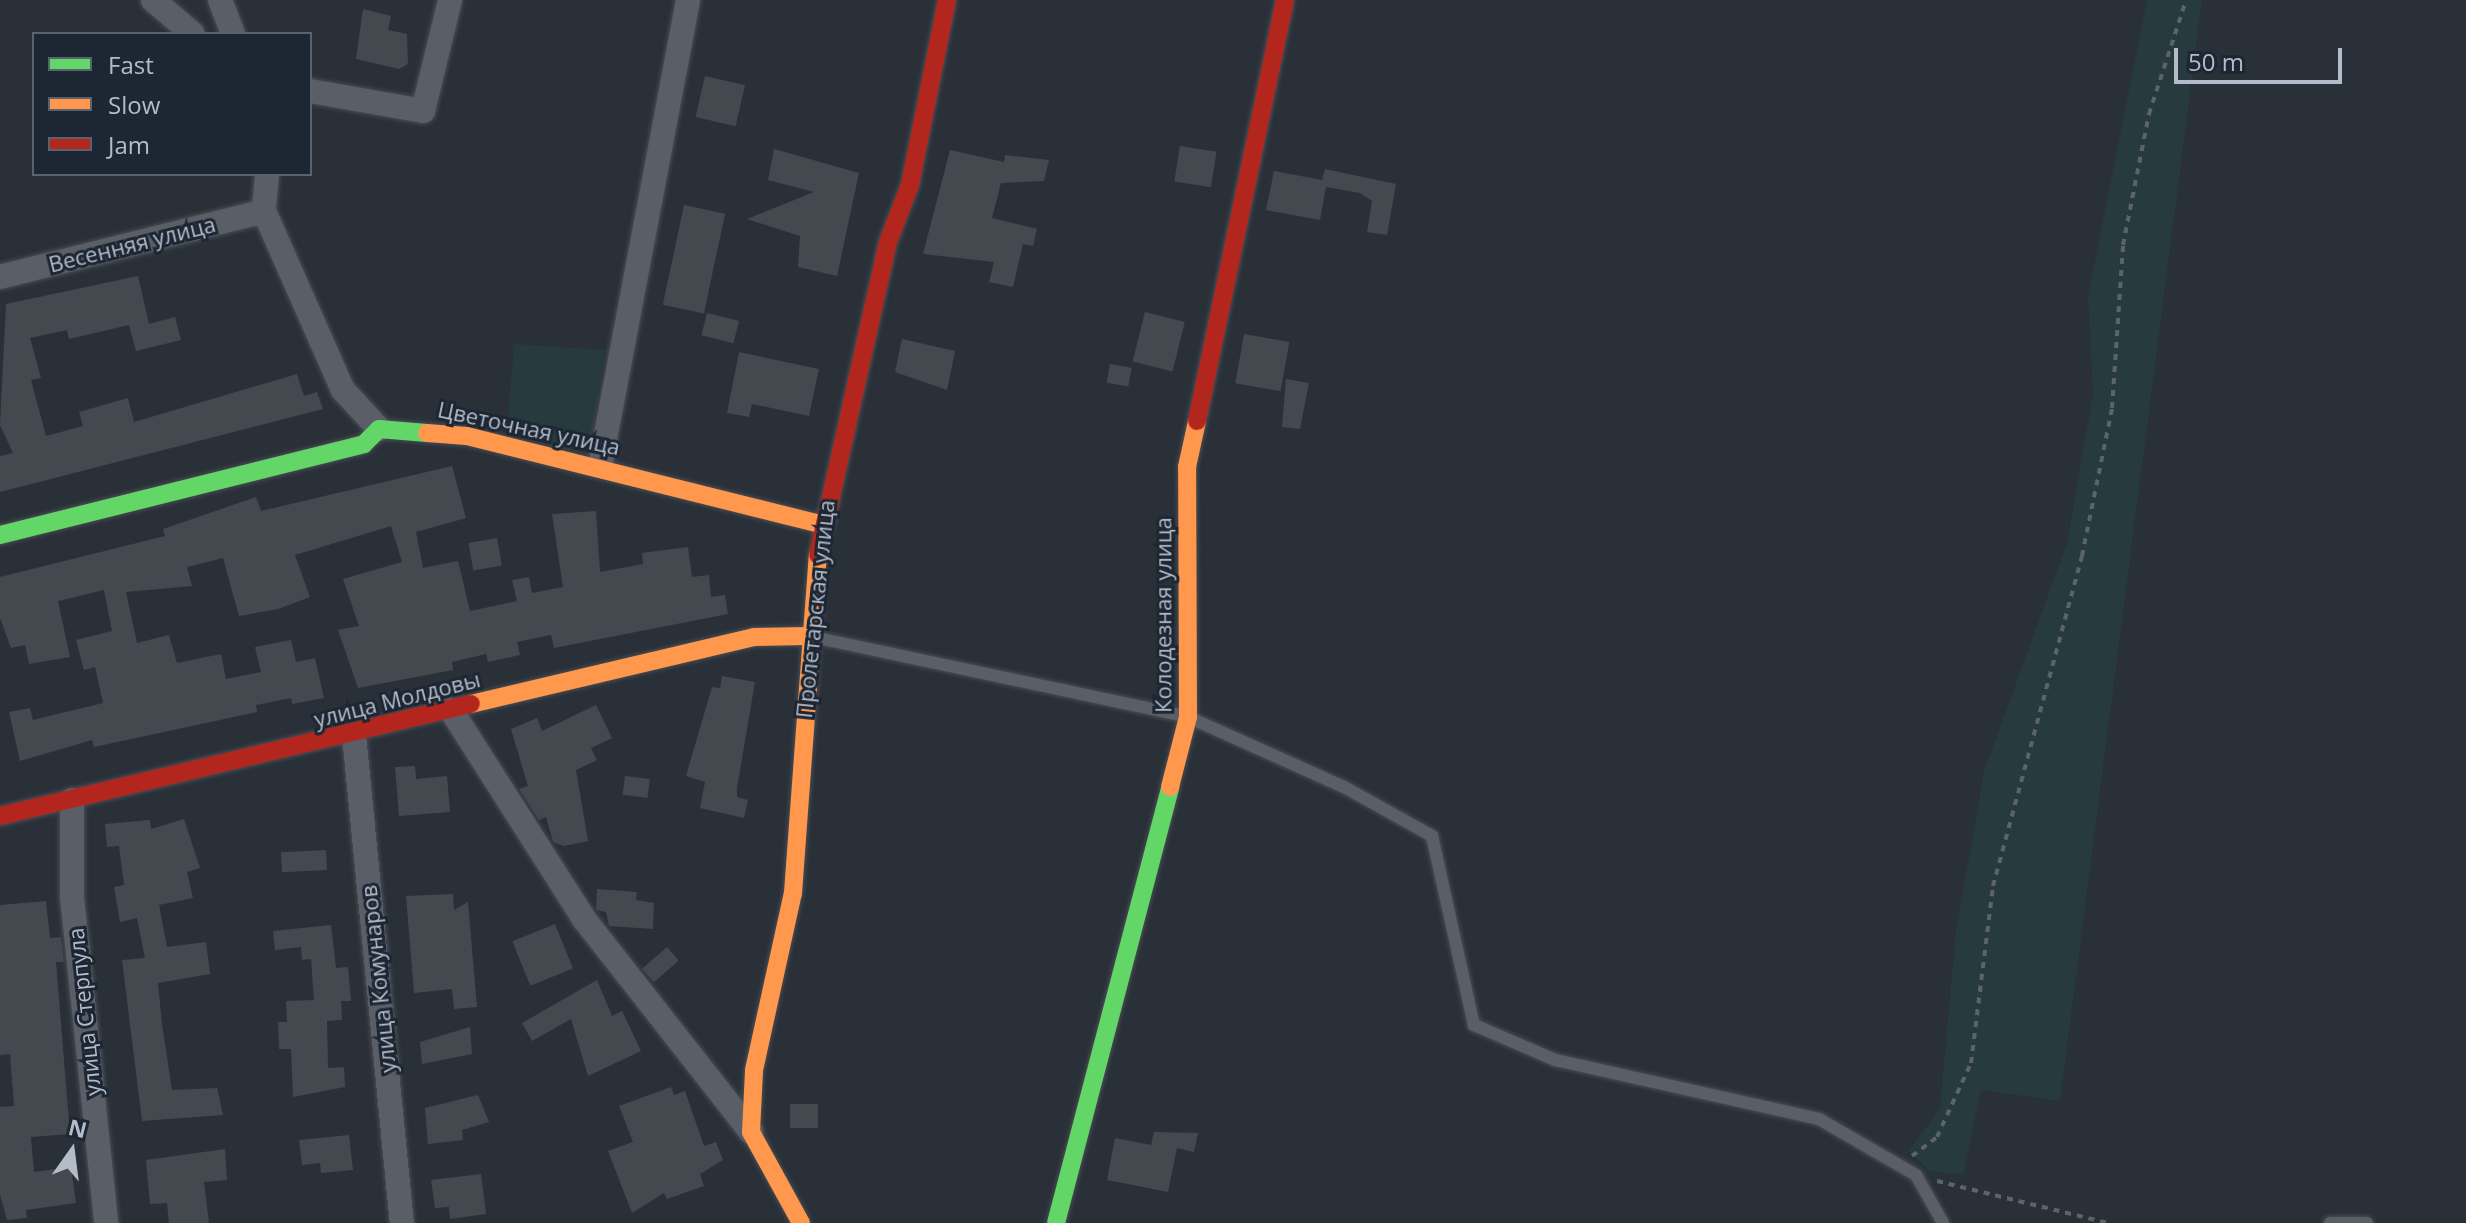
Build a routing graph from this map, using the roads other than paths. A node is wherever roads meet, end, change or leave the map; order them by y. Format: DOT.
graph roads {
  1 [pos="153,0"];
  2 [pos="220,0"];
  3 [pos="450,0"];
  4 [pos="688,0"];
  5 [pos="947,0"];
  6 [pos="1285,0"];
  7 [pos="191,32"];
  8 [pos="232,32"];
  9 [pos="312,91"];
  10 [pos="267,176"];
  11 [pos="264,211"];
  12 [pos="0,277"];
  13 [pos="379,429"];
  14 [pos="600,466"];
  15 [pos="820,524"];
  16 [pos="0,535"];
  17 [pos="807,636"];
  18 [pos="451,710"];
  19 [pos="1188,717"];
  20 [pos="354,735"];
  21 [pos="72,800"];
  22 [pos="0,816"];
  23 [pos="751,1132"];
  24 [pos="106,1223"];
  25 [pos="402,1223"];
  26 [pos="801,1223"];
  27 [pos="1056,1223"];
  28 [pos="1943,1223"];
  29 [pos="2330,1223"];
  30 [pos="2367,1223"];
  1 -- 7 [label="street"];
  2 -- 8 [label="street"];
  3 -- 9 [label="street"];
  4 -- 14 [label="street"];
  5 -- 15 [label="street, Пролетарская улица"];
  6 -- 19 [label="street, Колодезная улица"];
  10 -- 11 [label="street"];
  11 -- 12 [label="street, Весенняя улица"];
  11 -- 13 [label="street"];
  13 -- 14 [label="street, Цветочная улица"];
  13 -- 16 [label="street"];
  14 -- 15 [label="street, Цветочная улица"];
  15 -- 17 [label="street, Пролетарская улица"];
  17 -- 18 [label="street, улица Молдовы"];
  17 -- 19 [label="lane"];
  17 -- 23 [label="street, Пролетарская улица"];
  18 -- 20 [label="street, улица Молдовы"];
  18 -- 23 [label="street"];
  19 -- 27 [label="street, Колодезная улица"];
  19 -- 28 [label="lane"];
  20 -- 21 [label="street, улица Молдовы"];
  20 -- 25 [label="street, улица Комунаров"];
  21 -- 22 [label="street, улица Молдовы"];
  21 -- 24 [label="street, улица Стерпула"];
  23 -- 26 [label="street"];
  29 -- 30 [label="lane"];
}
